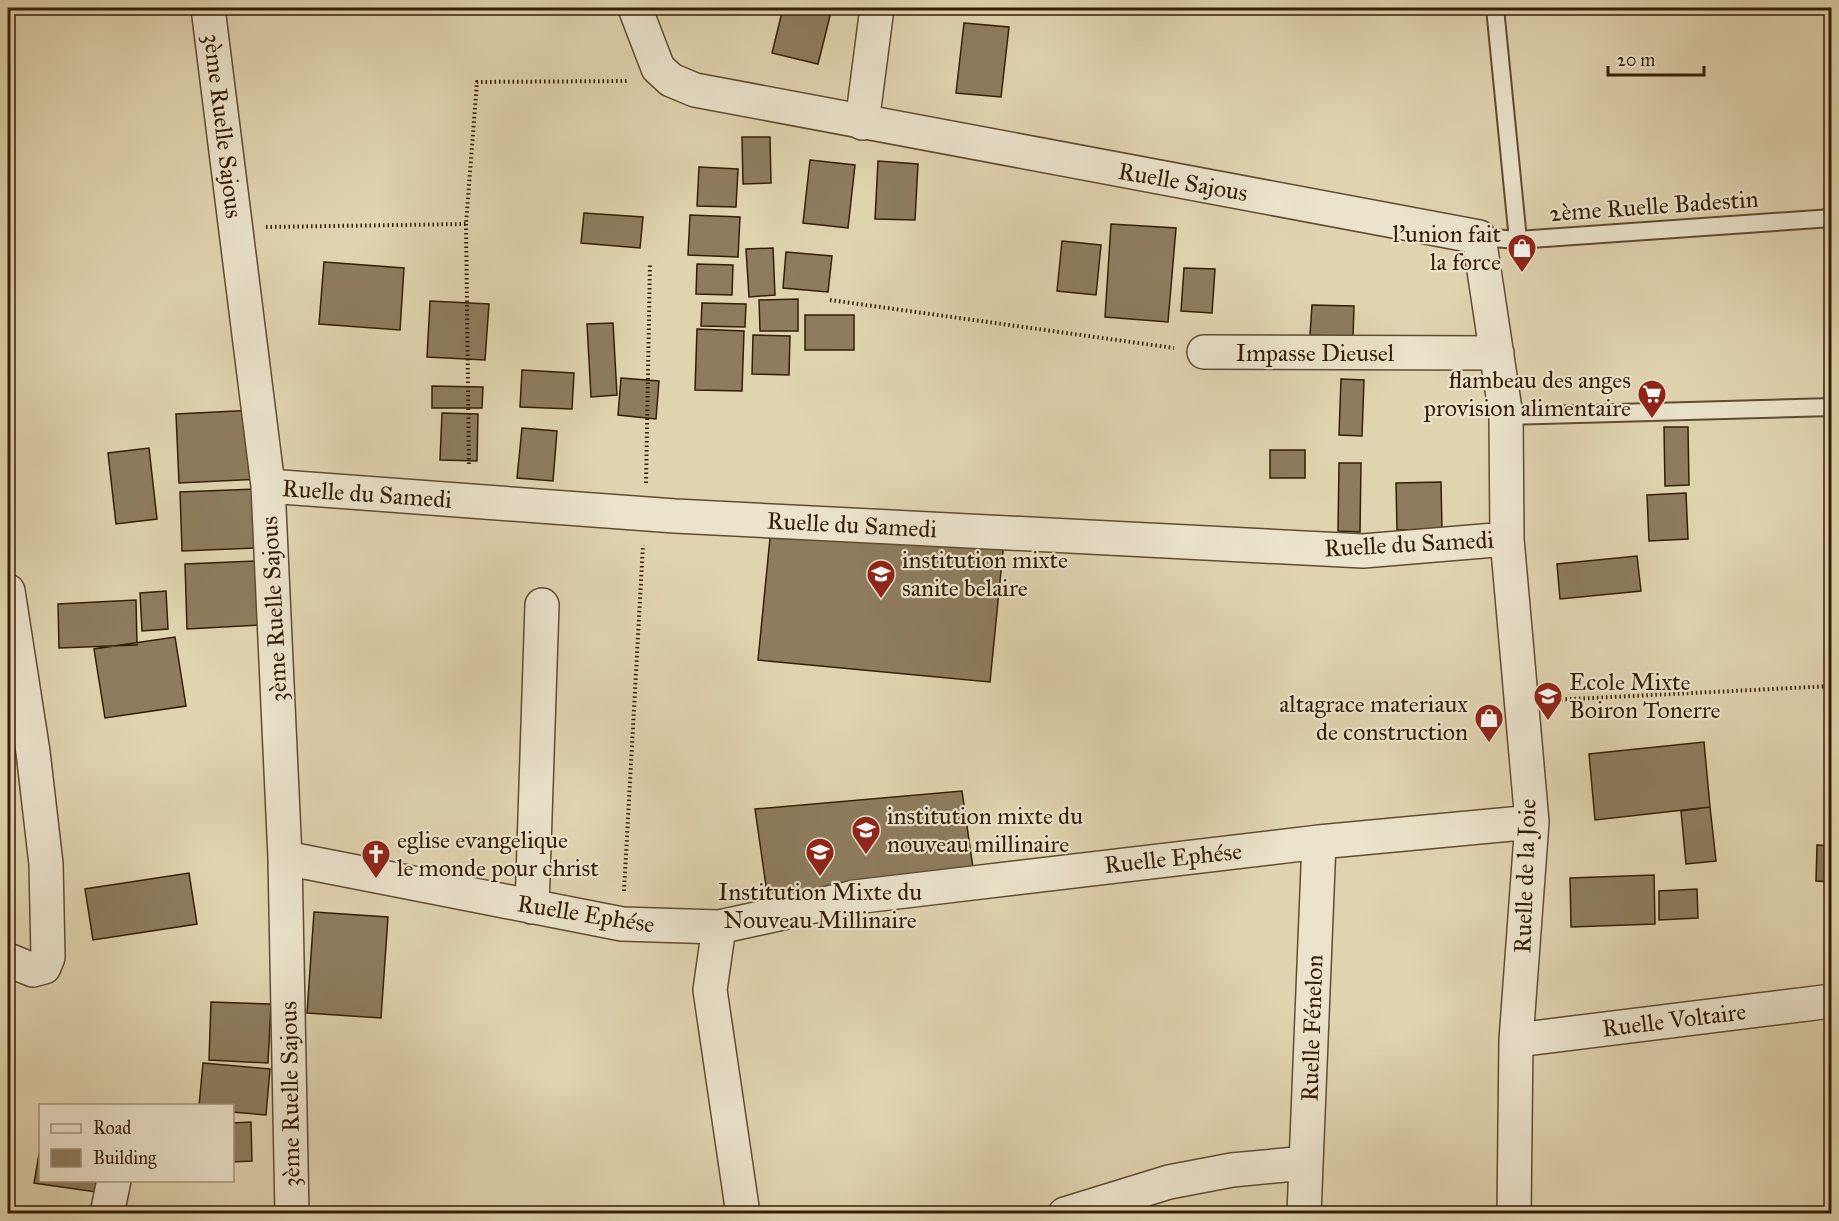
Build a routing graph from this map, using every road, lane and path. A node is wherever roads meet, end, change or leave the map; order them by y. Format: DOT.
graph roads {
  1 [pos="208,8"];
  2 [pos="635,8"];
  3 [pos="877,8"];
  4 [pos="1495,8"];
  5 [pos="671,80"];
  6 [pos="862,123"];
  7 [pos="1832,218"];
  8 [pos="466,224"];
  9 [pos="236,227"];
  10 [pos="1479,237"];
  11 [pos="1518,240"];
  12 [pos="650,263"];
  13 [pos="830,300"];
  14 [pos="1204,352"];
  15 [pos="1497,353"];
  16 [pos="1832,407"];
  17 [pos="1506,416"];
  18 [pos="268,486"];
  19 [pos="469,501"];
  20 [pos="645,514"];
  21 [pos="1507,539"];
  22 [pos="8,591"];
  23 [pos="542,605"];
  24 [pos="1832,686"];
  25 [pos="1521,701"];
  26 [pos="1532,822"];
  27 [pos="1319,842"];
  28 [pos="285,858"];
  29 [pos="532,907"];
  30 [pos="622,924"];
  31 [pos="719,927"];
  32 [pos="8,960"];
  33 [pos="1832,1001"];
  34 [pos="1516,1040"];
  35 [pos="1306,1163"];
  36 [pos="114,1182"];
  37 [pos="107,1214"];
  38 [pos="292,1214"];
  39 [pos="743,1214"];
  40 [pos="1065,1214"];
  41 [pos="1304,1214"];
  42 [pos="1514,1214"];
  1 -- 9 [label="street, 3ème Ruelle Sajous"];
  2 -- 5 [label="street"];
  3 -- 6 [label="street"];
  4 -- 11 [label="lane"];
  5 -- 6 [label="street, Ruelle Sajous"];
  5 -- 8 [label="path"];
  6 -- 10 [label="street, Ruelle Sajous"];
  7 -- 11 [label="lane, 2ème Ruelle Badestin"];
  8 -- 9 [label="path"];
  8 -- 19 [label="path"];
  9 -- 18 [label="street, 3ème Ruelle Sajous"];
  10 -- 11 [label="lane, 2ème Ruelle Badestin"];
  10 -- 15 [label="street"];
  12 -- 20 [label="path"];
  13 -- 14 [label="path"];
  14 -- 15 [label="street, Impasse Dieusel"];
  15 -- 17 [label="street"];
  16 -- 17 [label="lane"];
  17 -- 21 [label="street"];
  18 -- 19 [label="street, Ruelle du Samedi"];
  18 -- 28 [label="street, 3ème Ruelle Sajous"];
  19 -- 20 [label="street, Ruelle du Samedi"];
  20 -- 21 [label="street, Ruelle du Samedi"];
  20 -- 30 [label="path"];
  21 -- 25 [label="street, Ruelle de la Joie"];
  22 -- 32 [label="street"];
  23 -- 29 [label="street"];
  24 -- 25 [label="path"];
  25 -- 26 [label="street, Ruelle de la Joie"];
  26 -- 27 [label="street, Ruelle Ephése"];
  26 -- 34 [label="street, Ruelle de la Joie"];
  27 -- 31 [label="street, Ruelle Ephése"];
  27 -- 35 [label="street, Ruelle Fénelon"];
  28 -- 29 [label="street, Ruelle Ephése"];
  28 -- 38 [label="street, 3ème Ruelle Sajous"];
  29 -- 30 [label="street, Ruelle Ephése"];
  30 -- 31 [label="street, Ruelle Ephése"];
  31 -- 39 [label="street"];
  33 -- 34 [label="street, Ruelle Voltaire"];
  34 -- 42 [label="street, Ruelle de la Joie"];
  35 -- 40 [label="street"];
  35 -- 41 [label="street, Ruelle Fénelon"];
  36 -- 37 [label="street"];
}
